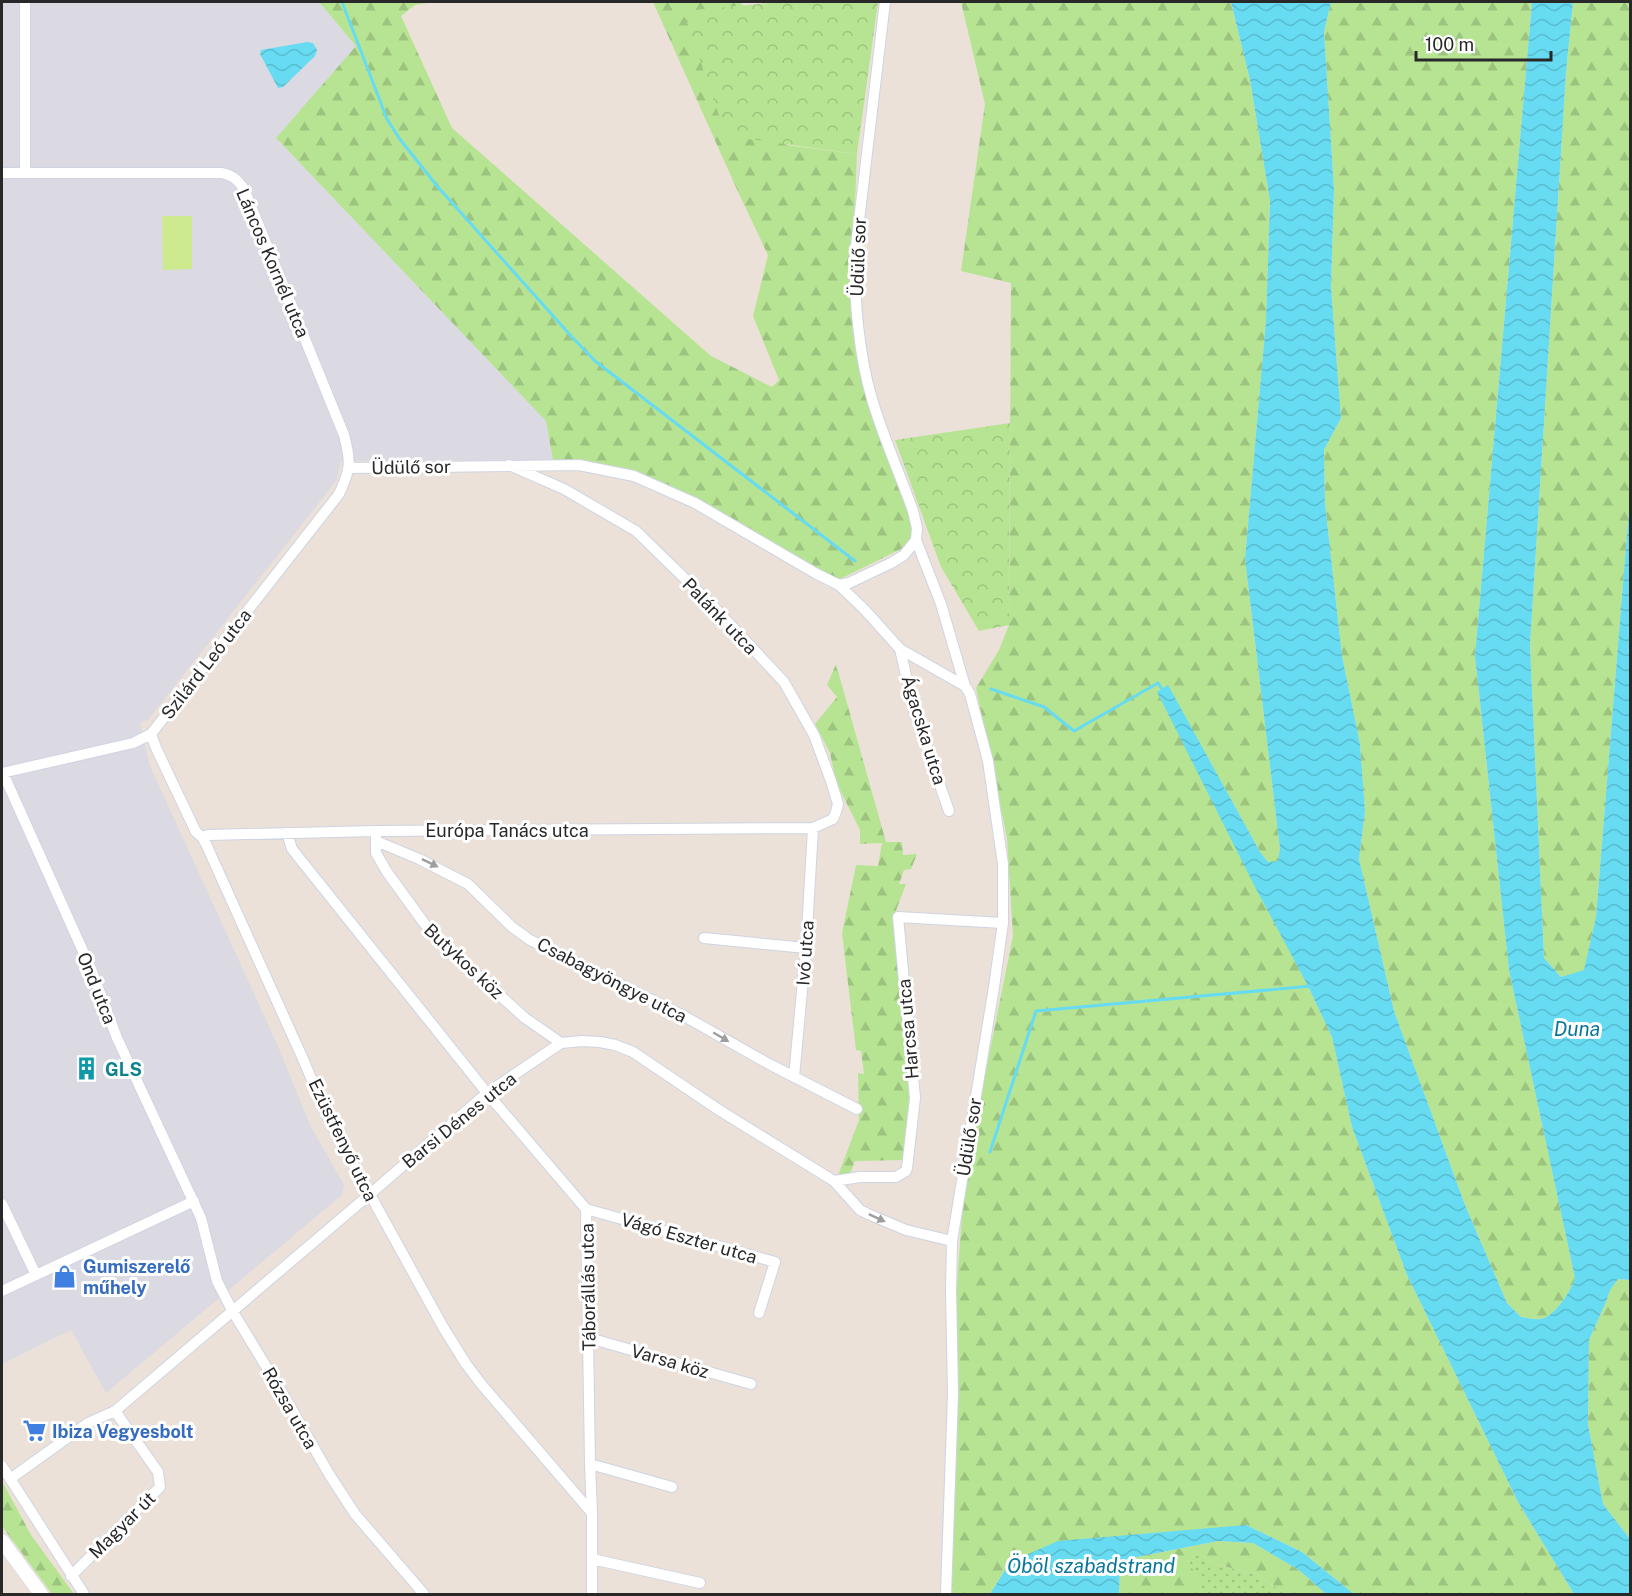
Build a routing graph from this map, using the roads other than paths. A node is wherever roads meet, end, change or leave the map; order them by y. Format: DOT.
graph roads {
  1 [pos="25,2"];
  2 [pos="885,2"];
  3 [pos="2,173"];
  4 [pos="25,173"];
  5 [pos="509,465"];
  6 [pos="350,468"];
  7 [pos="916,540"];
  8 [pos="839,585"];
  9 [pos="900,649"];
  10 [pos="965,686"];
  11 [pos="151,734"];
  12 [pos="2,773"];
  13 [pos="949,811"];
  14 [pos="813,828"];
  15 [pos="288,832"];
  16 [pos="376,836"];
  17 [pos="202,837"];
  18 [pos="1003,923"];
  19 [pos="704,938"];
  20 [pos="806,948"];
  21 [pos="561,1043"];
  22 [pos="794,1077"];
  23 [pos="487,1093"];
  24 [pos="857,1109"];
  25 [pos="834,1181"];
  26 [pos="369,1195"];
  27 [pos="194,1201"];
  28 [pos="2,1204"];
  29 [pos="586,1209"];
  30 [pos="952,1241"];
  31 [pos="36,1275"];
  32 [pos="2,1291"];
  33 [pos="232,1312"];
  34 [pos="759,1313"];
  35 [pos="589,1338"];
  36 [pos="751,1384"];
  37 [pos="115,1411"];
  38 [pos="590,1464"];
  39 [pos="2,1466"];
  40 [pos="10,1479"];
  41 [pos="672,1487"];
  42 [pos="592,1513"];
  43 [pos="2,1541"];
  44 [pos="6,1556"];
  45 [pos="592,1559"];
  46 [pos="71,1576"];
  47 [pos="700,1583"];
  48 [pos="41,1594"];
  49 [pos="84,1594"];
  50 [pos="424,1594"];
  51 [pos="592,1594"];
  52 [pos="946,1594"];
  1 -- 4 [label="street"];
  2 -- 7 [label="street, Üdülő sor"];
  3 -- 4 [label="street, Láncos Kornél utca"];
  4 -- 6 [label="street, Láncos Kornél utca"];
  5 -- 6 [label="street, Üdülő sor"];
  5 -- 8 [label="street, Üdülő sor"];
  5 -- 14 [label="street, Palánk utca"];
  6 -- 11 [label="street, Szilárd Leó utca"];
  7 -- 8 [label="street"];
  7 -- 10 [label="street, Üdülő sor"];
  8 -- 9 [label="street, Üdülő sor"];
  9 -- 10 [label="street, Üdülő sor"];
  9 -- 13 [label="street, Ágacska utca"];
  10 -- 18 [label="street, Üdülő sor"];
  11 -- 12 [label="street, Szilárd Leó utca"];
  11 -- 17 [label="street, Ezüstfenyő utca"];
  12 -- 27 [label="street, Ond utca"];
  14 -- 16 [label="street, Európa Tanács utca"];
  14 -- 20 [label="street, Ivó utca"];
  15 -- 16 [label="street, Európa Tanács utca"];
  15 -- 17 [label="street, Európa Tanács utca"];
  15 -- 23 [label="street, Táborállás utca"];
  16 -- 21 [label="street, Butykos köz"];
  16 -- 22 [label="street, Csabagyöngye utca, one-way"];
  17 -- 26 [label="street, Ezüstfenyő utca"];
  18 -- 25 [label="street, Harcsa utca"];
  18 -- 30 [label="street, Üdülő sor"];
  19 -- 20 [label="street"];
  20 -- 22 [label="street, Ivó utca"];
  21 -- 23 [label="street, Barsi Dénes utca"];
  21 -- 25 [label="street"];
  22 -- 24 [label="street, Csabagyöngye utca"];
  23 -- 26 [label="street, Barsi Dénes utca"];
  23 -- 29 [label="street, Táborállás utca"];
  25 -- 30 [label="street, one-way"];
  26 -- 33 [label="street, Barsi Dénes utca"];
  26 -- 42 [label="street, Ezüstfenyő utca"];
  27 -- 31 [label="street"];
  27 -- 33 [label="street, Rózsa utca"];
  28 -- 31 [label="street"];
  29 -- 34 [label="street, Vágó Eszter utca"];
  29 -- 35 [label="street, Táborállás utca"];
  30 -- 52 [label="street, Üdülő sor"];
  31 -- 32 [label="street"];
  33 -- 37 [label="street, Barsi Dénes utca"];
  33 -- 50 [label="street, Rózsa utca"];
  35 -- 36 [label="street, Varsa köz"];
  35 -- 38 [label="street, Táborállás utca"];
  37 -- 40 [label="street, Barsi Dénes utca"];
  37 -- 46 [label="street, Magyar út"];
  38 -- 41 [label="street"];
  38 -- 42 [label="street, Táborállás utca"];
  39 -- 40 [label="street, Magyar út"];
  40 -- 46 [label="street, Magyar út"];
  42 -- 45 [label="street, Táborállás utca"];
  43 -- 44 [label="street"];
  44 -- 48 [label="street"];
  45 -- 47 [label="street"];
  45 -- 51 [label="street, Táborállás utca"];
  46 -- 49 [label="street, Magyar út"];
}
